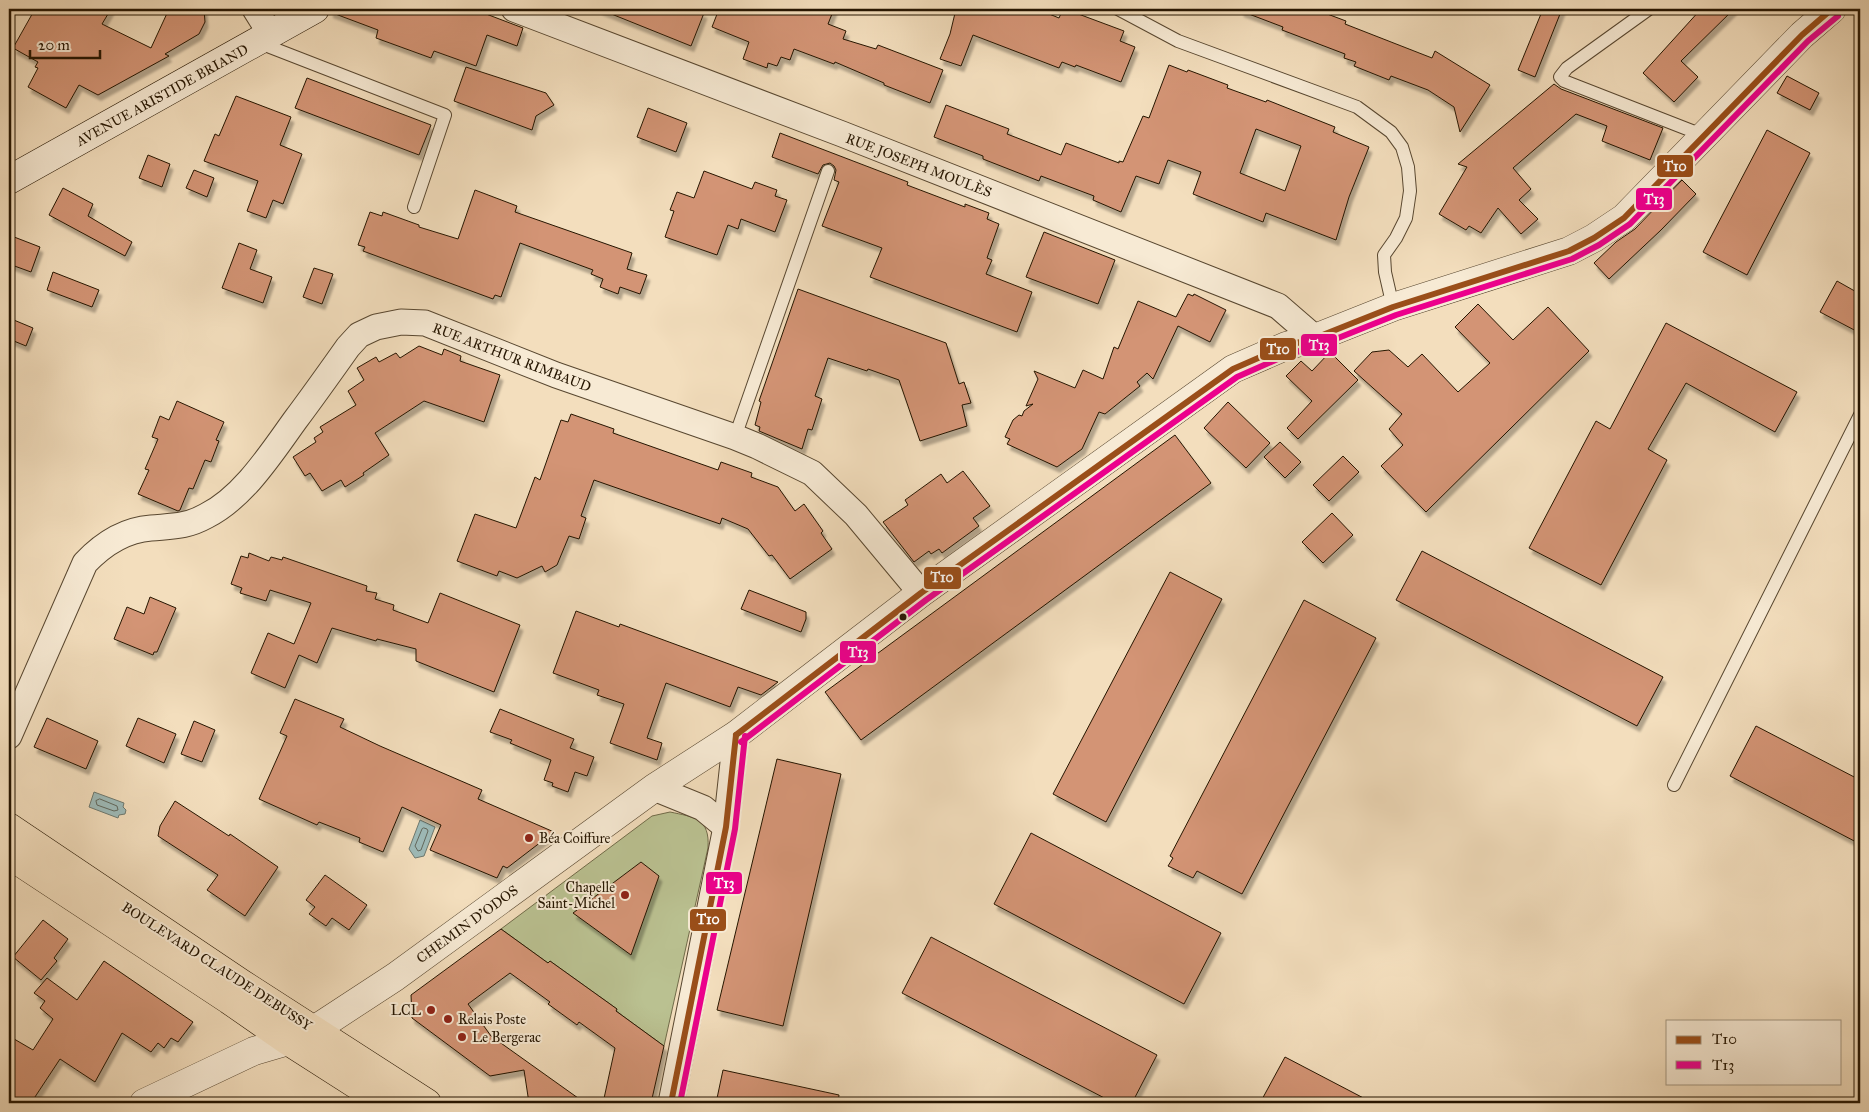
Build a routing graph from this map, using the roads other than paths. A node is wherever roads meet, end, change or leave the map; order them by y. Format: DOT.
graph roads {
  1 [pos="255,9"];
  2 [pos="315,9"];
  3 [pos="514,9"];
  4 [pos="1118,9"];
  5 [pos="1649,9"];
  6 [pos="1832,9"];
  7 [pos="263,38"];
  8 [pos="1705,136"];
  9 [pos="828,171"];
  10 [pos="9,180"];
  11 [pos="414,207"];
  12 [pos="1393,307"];
  13 [pos="1315,338"];
  14 [pos="1860,415"];
  15 [pos="734,436"];
  16 [pos="921,593"];
  17 [pos="736,735"];
  18 [pos="9,736"];
  19 [pos="1674,785"];
  20 [pos="654,788"];
  21 [pos="9,827"];
  22 [pos="726,827"];
  23 [pos="9,855"];
  24 [pos="314,1030"];
  25 [pos="288,1041"];
  26 [pos="144,1103"];
  27 [pos="385,1103"];
  28 [pos="426,1103"];
  29 [pos="671,1103"];
  1 -- 7 [label="street"];
  2 -- 7 [label="street, AVENUE ARISTIDE BRIAND"];
  3 -- 13 [label="street, RUE JOSEPH MOULÈS"];
  4 -- 12 [label="lane"];
  5 -- 8 [label="lane"];
  6 -- 8 [label="street, CHEMIN D'ODOS"];
  7 -- 10 [label="street, AVENUE ARISTIDE BRIAND"];
  7 -- 11 [label="lane"];
  8 -- 12 [label="street, CHEMIN D'ODOS"];
  9 -- 15 [label="lane"];
  12 -- 13 [label="street, CHEMIN D'ODOS"];
  13 -- 16 [label="street, CHEMIN D'ODOS"];
  14 -- 19 [label="lane"];
  15 -- 16 [label="street, RUE ARTHUR RIMBAUD"];
  15 -- 18 [label="street, RUE ARTHUR RIMBAUD"];
  16 -- 17 [label="street, CHEMIN D'ODOS"];
  17 -- 20 [label="street, CHEMIN D'ODOS"];
  17 -- 22 [label="street"];
  20 -- 22 [label="street"];
  20 -- 24 [label="street, CHEMIN D'ODOS"];
  21 -- 24 [label="main road, BOULEVARD CLAUDE DEBUSSY"];
  22 -- 29 [label="street"];
  23 -- 25 [label="main road, BOULEVARD CLAUDE DEBUSSY"];
  24 -- 25 [label="street, CHEMIN D'ODOS"];
  24 -- 28 [label="main road, BOULEVARD CLAUDE DEBUSSY"];
  25 -- 26 [label="street, CHEMIN D'ODOS"];
  25 -- 27 [label="main road, BOULEVARD CLAUDE DEBUSSY"];
}
